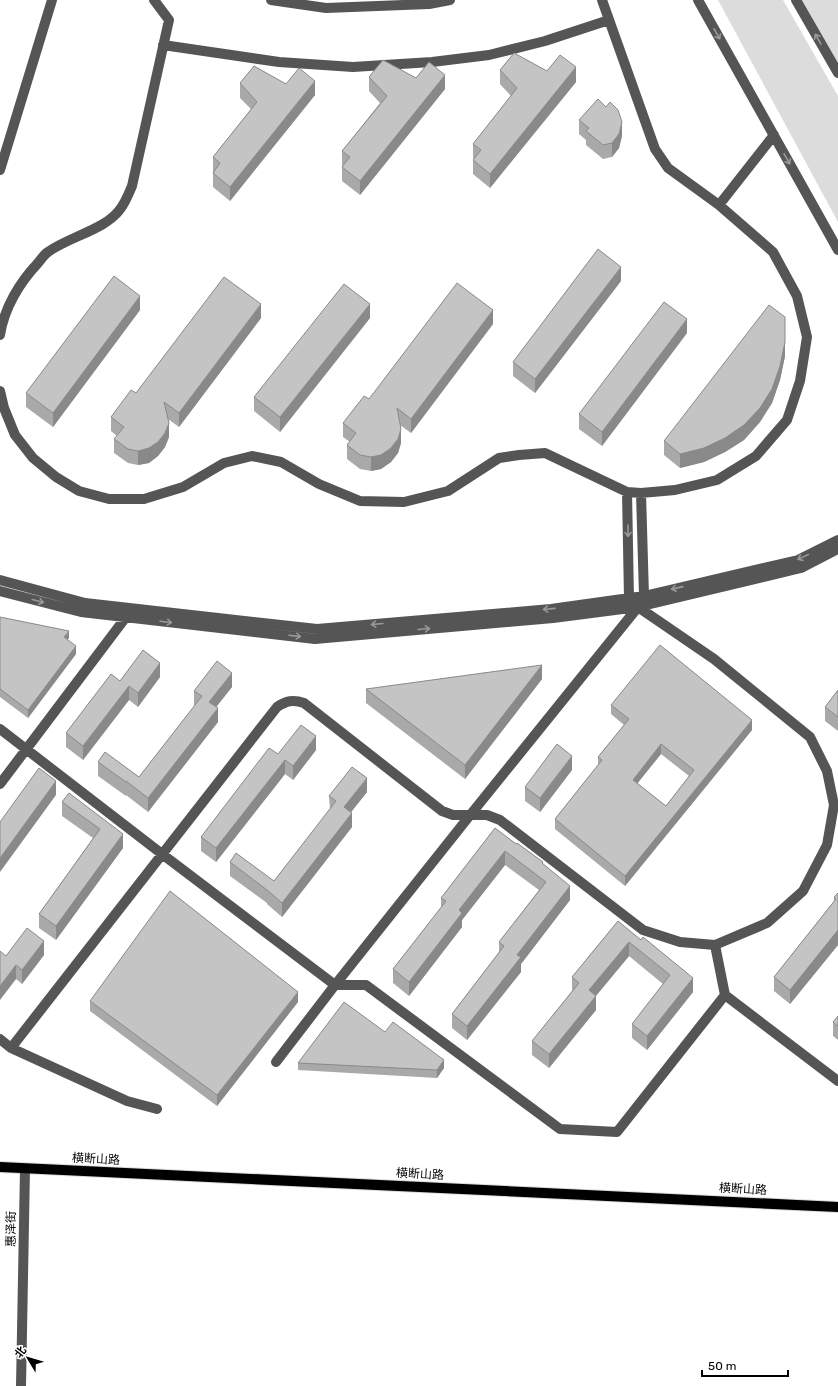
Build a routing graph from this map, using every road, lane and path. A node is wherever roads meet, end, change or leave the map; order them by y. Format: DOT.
graph roads {
  1 [pos="52,0"];
  2 [pos="154,0"];
  3 [pos="271,0"];
  4 [pos="450,0"];
  5 [pos="602,0"];
  6 [pos="698,0"];
  7 [pos="796,0"];
  8 [pos="609,20"];
  9 [pos="163,45"];
  10 [pos="838,72"];
  11 [pos="774,135"];
  12 [pos="0,170"];
  13 [pos="719,205"];
  14 [pos="838,250"];
  15 [pos="0,335"];
  16 [pos="0,391"];
  17 [pos="627,492"];
  18 [pos="640,493"];
  19 [pos="838,540"];
  20 [pos="838,549"];
  21 [pos="0,580"];
  22 [pos="0,590"];
  23 [pos="644,596"];
  24 [pos="629,598"];
  25 [pos="638,607"];
  26 [pos="127,613"];
  27 [pos="0,729"];
  28 [pos="26,749"];
  29 [pos="0,784"];
  30 [pos="836,805"];
  31 [pos="471,814"];
  32 [pos="162,854"];
  33 [pos="715,945"];
  34 [pos="335,985"];
  35 [pos="725,995"];
  36 [pos="0,1039"];
  37 [pos="11,1048"];
  38 [pos="276,1062"];
  39 [pos="838,1081"];
  40 [pos="156,1109"];
  41 [pos="0,1168"];
  42 [pos="25,1169"];
  43 [pos="838,1207"];
  44 [pos="21,1386"];
  1 -- 12 [label="street"];
  2 -- 9 [label="street"];
  3 -- 4 [label="street"];
  5 -- 8 [label="street"];
  6 -- 11 [label="street, one-way"];
  10 -- 7 [label="street, one-way"];
  8 -- 9 [label="street"];
  8 -- 13 [label="street"];
  9 -- 15 [label="street"];
  11 -- 13 [label="street"];
  11 -- 14 [label="street, one-way"];
  13 -- 18 [label="street"];
  16 -- 17 [label="street"];
  17 -- 18 [label="street"];
  17 -- 24 [label="street, one-way"];
  18 -- 23 [label="street"];
  19 -- 23 [label="street, one-way"];
  20 -- 25 [label="street"];
  21 -- 26 [label="street"];
  22 -- 26 [label="street, one-way"];
  23 -- 24 [label="street"];
  23 -- 25 [label="street"];
  24 -- 25 [label="street"];
  24 -- 26 [label="street, one-way"];
  26 -- 25 [label="street, one-way"];
  25 -- 30 [label="street"];
  25 -- 31 [label="street"];
  26 -- 28 [label="street"];
  27 -- 28 [label="street"];
  28 -- 29 [label="street"];
  28 -- 32 [label="street"];
  30 -- 33 [label="street"];
  31 -- 32 [label="street"];
  31 -- 33 [label="street"];
  31 -- 34 [label="street"];
  32 -- 34 [label="street"];
  32 -- 37 [label="street"];
  33 -- 35 [label="street"];
  34 -- 35 [label="street"];
  34 -- 38 [label="street"];
  35 -- 39 [label="street"];
  36 -- 37 [label="street"];
  37 -- 40 [label="street"];
  41 -- 42 [label="main road, 横断山路"];
  42 -- 43 [label="main road, 横断山路"];
  42 -- 44 [label="street, 惠泽街"];
}
